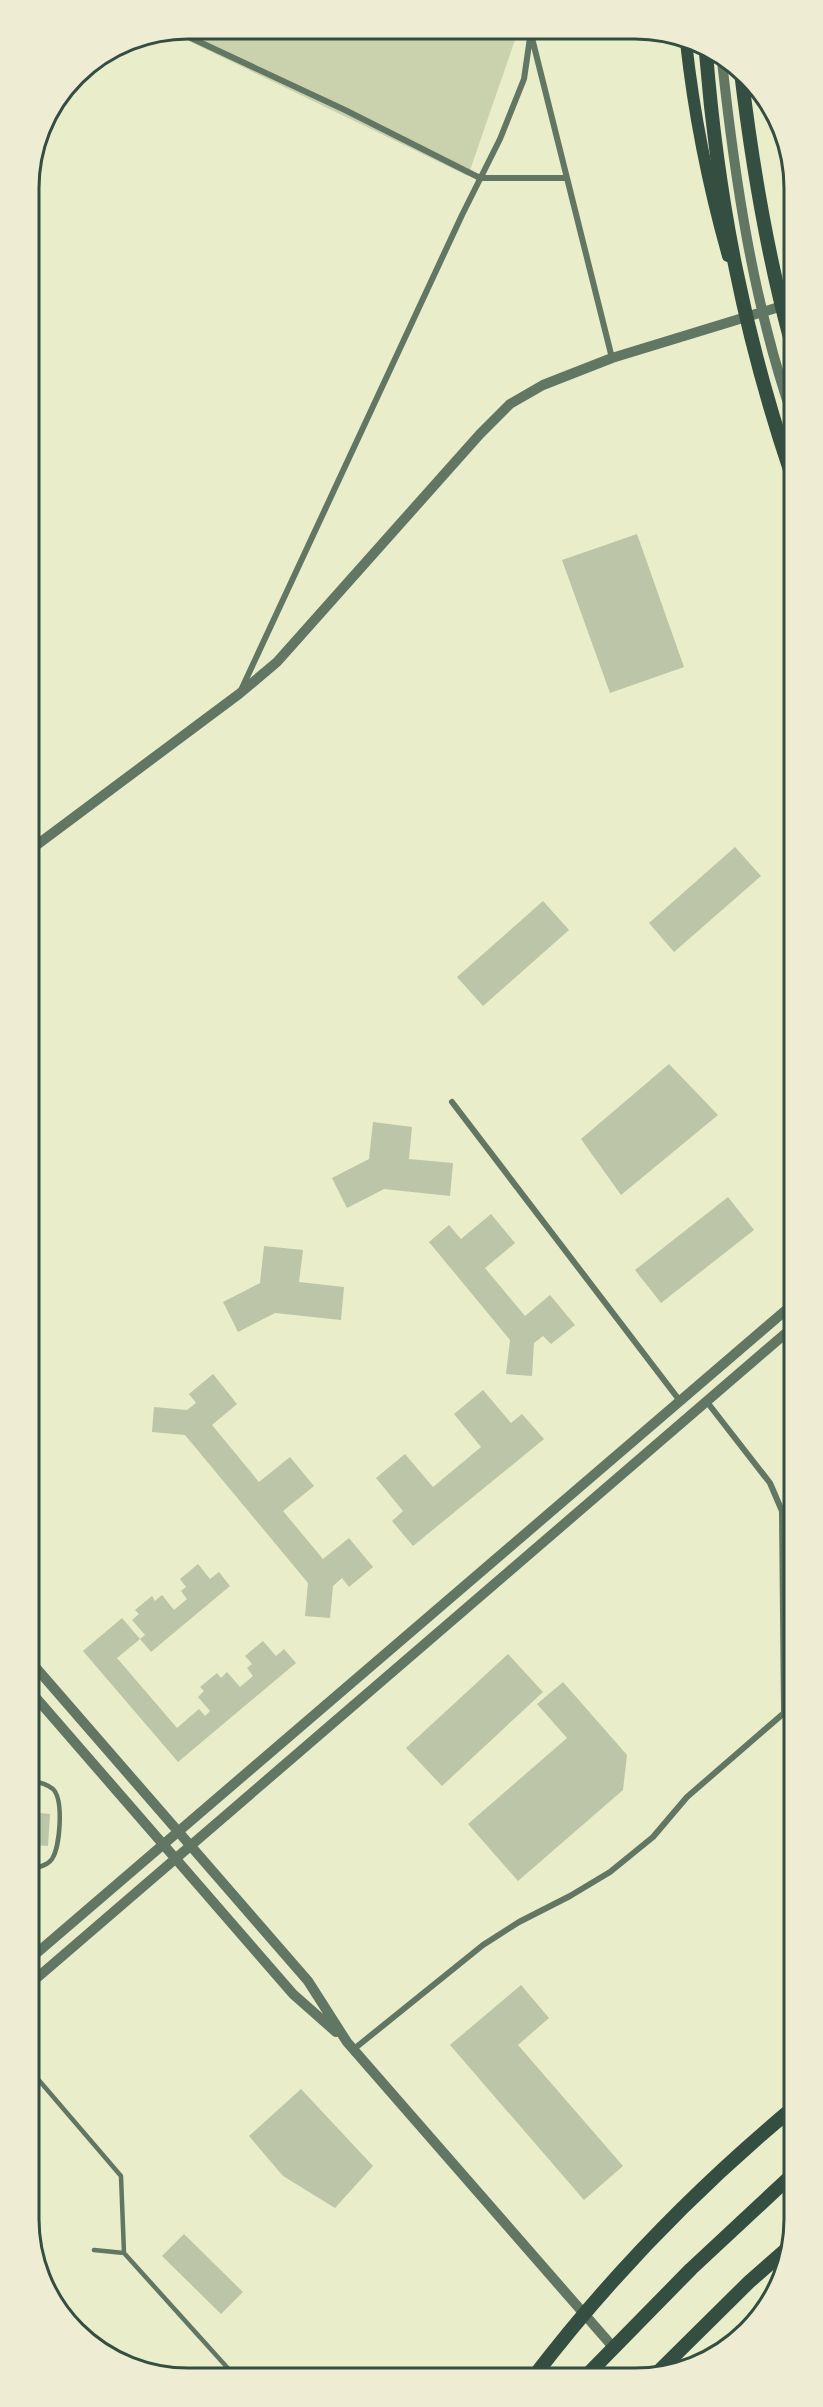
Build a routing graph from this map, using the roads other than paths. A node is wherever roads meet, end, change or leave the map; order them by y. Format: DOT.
graph roads {
  1 [pos="193,39"];
  2 [pos="530,39"];
  3 [pos="533,39"];
  4 [pos="687,48"];
  5 [pos="706,57"];
  6 [pos="723,68"];
  7 [pos="743,86"];
  8 [pos="567,177"];
  9 [pos="480,178"];
  10 [pos="784,305"];
  11 [pos="762,311"];
  12 [pos="784,312"];
  13 [pos="748,330"];
  14 [pos="612,358"];
  15 [pos="784,387"];
  16 [pos="784,449"];
  17 [pos="239,694"];
  18 [pos="39,843"];
  19 [pos="452,1102"];
  20 [pos="784,1312"];
  21 [pos="784,1335"];
  22 [pos="680,1401"];
  23 [pos="707,1402"];
  24 [pos="39,1671"];
  25 [pos="39,1701"];
  26 [pos="39,1783"];
  27 [pos="179,1832"];
  28 [pos="164,1845"];
  29 [pos="191,1846"];
  30 [pos="176,1858"];
  31 [pos="39,1866"];
  32 [pos="39,1951"];
  33 [pos="39,1976"];
  34 [pos="351,2045"];
  35 [pos="39,2080"];
  36 [pos="784,2116"];
  37 [pos="784,2182"];
  38 [pos="94,2250"];
  39 [pos="124,2253"];
  40 [pos="779,2255"];
  41 [pos="613,2347"];
  42 [pos="665,2365"];
  43 [pos="227,2368"];
  44 [pos="541,2368"];
  45 [pos="594,2368"];
  1 -- 9 [label="street"];
  2 -- 9 [label="street"];
  3 -- 8 [label="street"];
  4 -- 13 [label="main road"];
  5 -- 13 [label="main road"];
  6 -- 11 [label="street"];
  7 -- 12 [label="main road"];
  8 -- 9 [label="street"];
  8 -- 14 [label="street"];
  9 -- 17 [label="street"];
  10 -- 11 [label="street"];
  11 -- 14 [label="street"];
  11 -- 15 [label="street"];
  13 -- 16 [label="main road"];
  14 -- 17 [label="street"];
  17 -- 18 [label="street"];
  19 -- 22 [label="street"];
  20 -- 22 [label="street"];
  21 -- 23 [label="street"];
  22 -- 27 [label="street"];
  23 -- 29 [label="street"];
  23 -- 34 [label="street"];
  24 -- 27 [label="street"];
  25 -- 28 [label="street"];
  26 -- 31 [label="lane"];
  27 -- 28 [label="street"];
  27 -- 29 [label="street"];
  28 -- 30 [label="street"];
  28 -- 32 [label="street"];
  29 -- 30 [label="street"];
  29 -- 34 [label="street"];
  30 -- 33 [label="street"];
  30 -- 34 [label="street"];
  34 -- 41 [label="street"];
  35 -- 39 [label="lane"];
  36 -- 44 [label="main road"];
  37 -- 41 [label="main road"];
  38 -- 39 [label="lane"];
  39 -- 43 [label="lane"];
  40 -- 42 [label="main road"];
  41 -- 45 [label="main road"];
}
